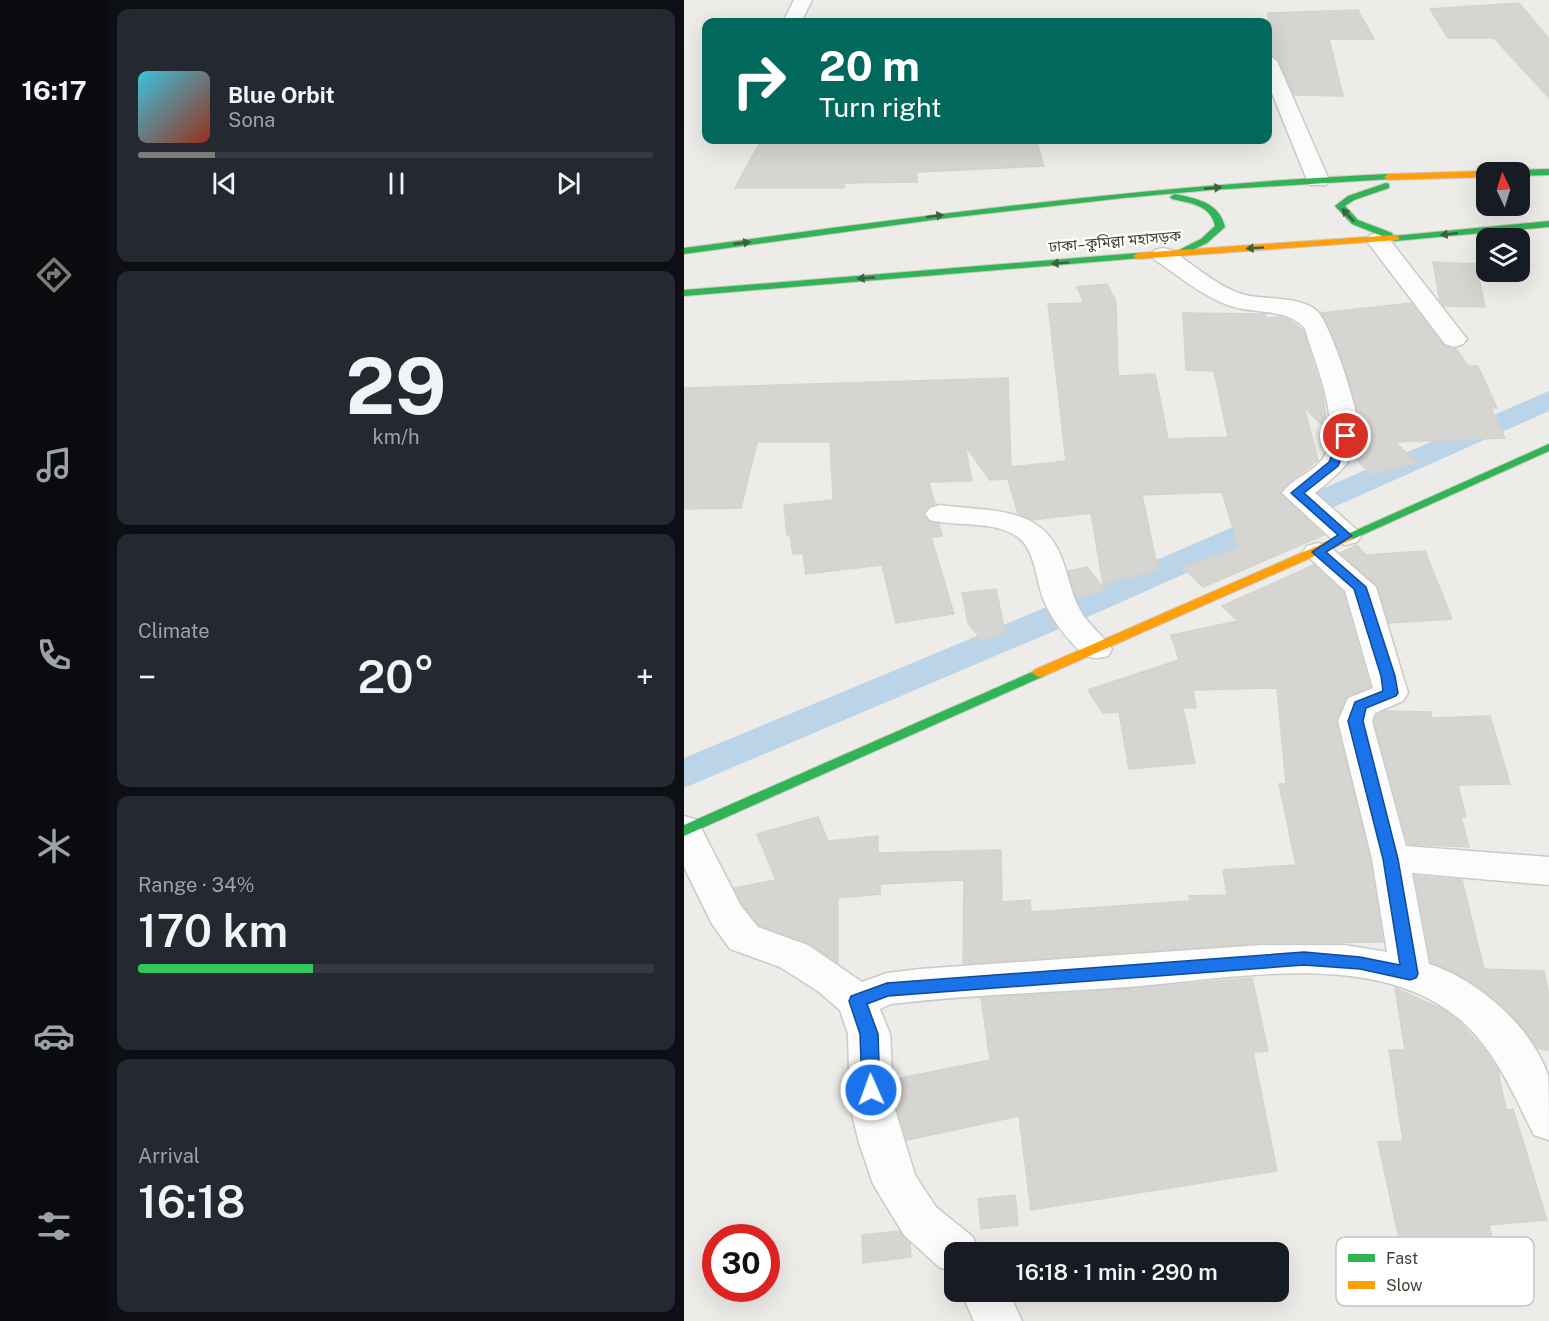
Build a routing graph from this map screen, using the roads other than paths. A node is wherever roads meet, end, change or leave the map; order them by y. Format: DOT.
graph roads {
  1 [pos="803,0"];
  2 [pos="794,18"];
  3 [pos="1272,71"];
  4 [pos="1549,172"];
  5 [pos="1530,173"];
  6 [pos="1476,174"];
  7 [pos="1424,177"];
  8 [pos="1318,180"];
  9 [pos="1150,193"];
  10 [pos="1549,224"];
  11 [pos="1389,239"];
  12 [pos="684,251"];
  13 [pos="1172,254"];
  14 [pos="684,294"];
  15 [pos="1454,339"];
  16 [pos="1549,447"];
  17 [pos="940,514"];
  18 [pos="1332,544"];
  19 [pos="1078,629"];
  20 [pos="684,830"];
  21 [pos="1391,859"];
  22 [pos="1549,871"];
  23 [pos="1410,974"];
  24 [pos="857,1001"];
  25 [pos="1549,1122"];
  26 [pos="945,1242"];
  27 [pos="989,1302"];
  28 [pos="998,1321"];
  1 -- 2 [label="street"];
  3 -- 8 [label="street"];
  4 -- 5 [label="main road"];
  6 -- 7 [label="main road"];
  7 -- 8 [label="main road"];
  11 -- 7 [label="main road, one-way"];
  9 -- 8 [label="main road, one-way"];
  12 -- 9 [label="main road, one-way"];
  9 -- 13 [label="main road"];
  10 -- 11 [label="main road, ঢাকা–কুমিল্লা মহাসড়ক, one-way"];
  11 -- 13 [label="main road, ঢাকা–কুমিল্লা মহাসড়ক, one-way"];
  11 -- 15 [label="street"];
  13 -- 14 [label="main road, ঢাকা–কুমিল্লা মহাসড়ক, one-way"];
  13 -- 18 [label="street"];
  16 -- 18 [label="main road"];
  17 -- 19 [label="street"];
  18 -- 19 [label="main road"];
  18 -- 21 [label="street"];
  19 -- 20 [label="main road"];
  20 -- 24 [label="street"];
  21 -- 22 [label="street"];
  21 -- 23 [label="street"];
  23 -- 24 [label="street"];
  23 -- 25 [label="street"];
  24 -- 26 [label="street"];
  27 -- 28 [label="street"];
}
